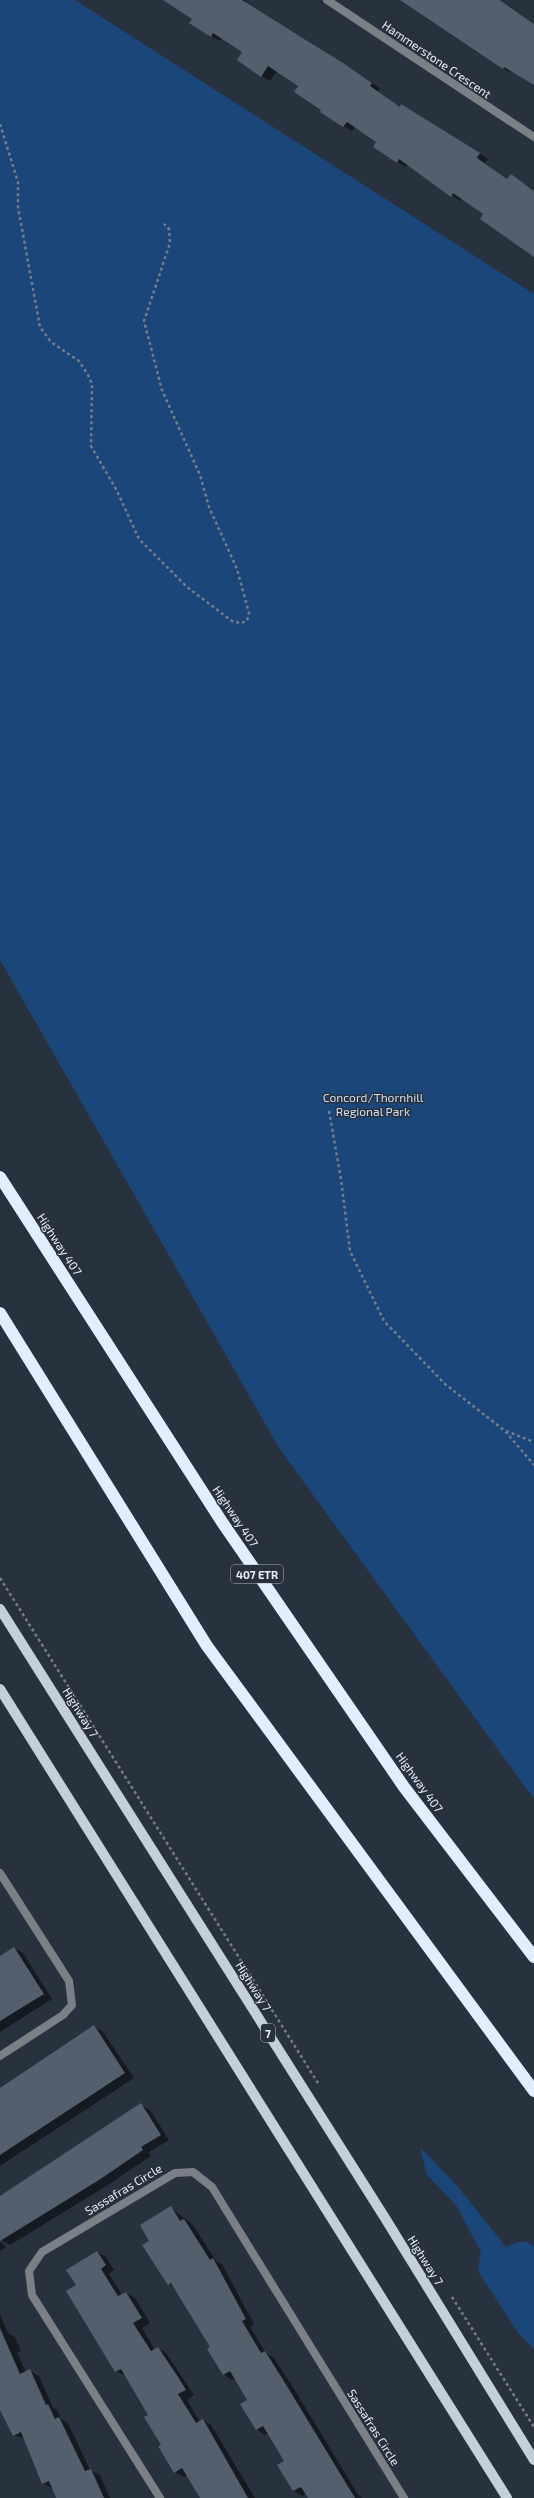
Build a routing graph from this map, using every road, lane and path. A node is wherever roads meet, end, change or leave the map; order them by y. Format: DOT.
graph roads {
  1 [pos="327,0"];
  2 [pos="0,124"];
  3 [pos="534,137"];
  4 [pos="164,224"];
  5 [pos="329,1112"];
  6 [pos="0,1177"];
  7 [pos="0,1313"];
  8 [pos="505,1431"];
  9 [pos="534,1442"];
  10 [pos="534,1465"];
  11 [pos="0,1578"];
  12 [pos="0,1609"];
  13 [pos="0,1689"];
  14 [pos="0,1873"];
  15 [pos="534,1958"];
  16 [pos="0,2056"];
  17 [pos="320,2087"];
  18 [pos="534,2091"];
  19 [pos="451,2296"];
  20 [pos="534,2427"];
  21 [pos="534,2460"];
  22 [pos="160,2498"];
  23 [pos="404,2498"];
  24 [pos="507,2498"];
  1 -- 3 [label="street, Hammerstone Crescent"];
  2 -- 4 [label="path"];
  5 -- 8 [label="path"];
  6 -- 15 [label="highway, Highway 407 / 407 ETR"];
  7 -- 18 [label="highway"];
  8 -- 9 [label="path"];
  8 -- 10 [label="path"];
  11 -- 17 [label="path"];
  12 -- 21 [label="main road, Highway 7 / 7"];
  13 -- 24 [label="main road"];
  14 -- 16 [label="street"];
  19 -- 20 [label="path"];
  22 -- 23 [label="street, Sassafras Circle"];
}
